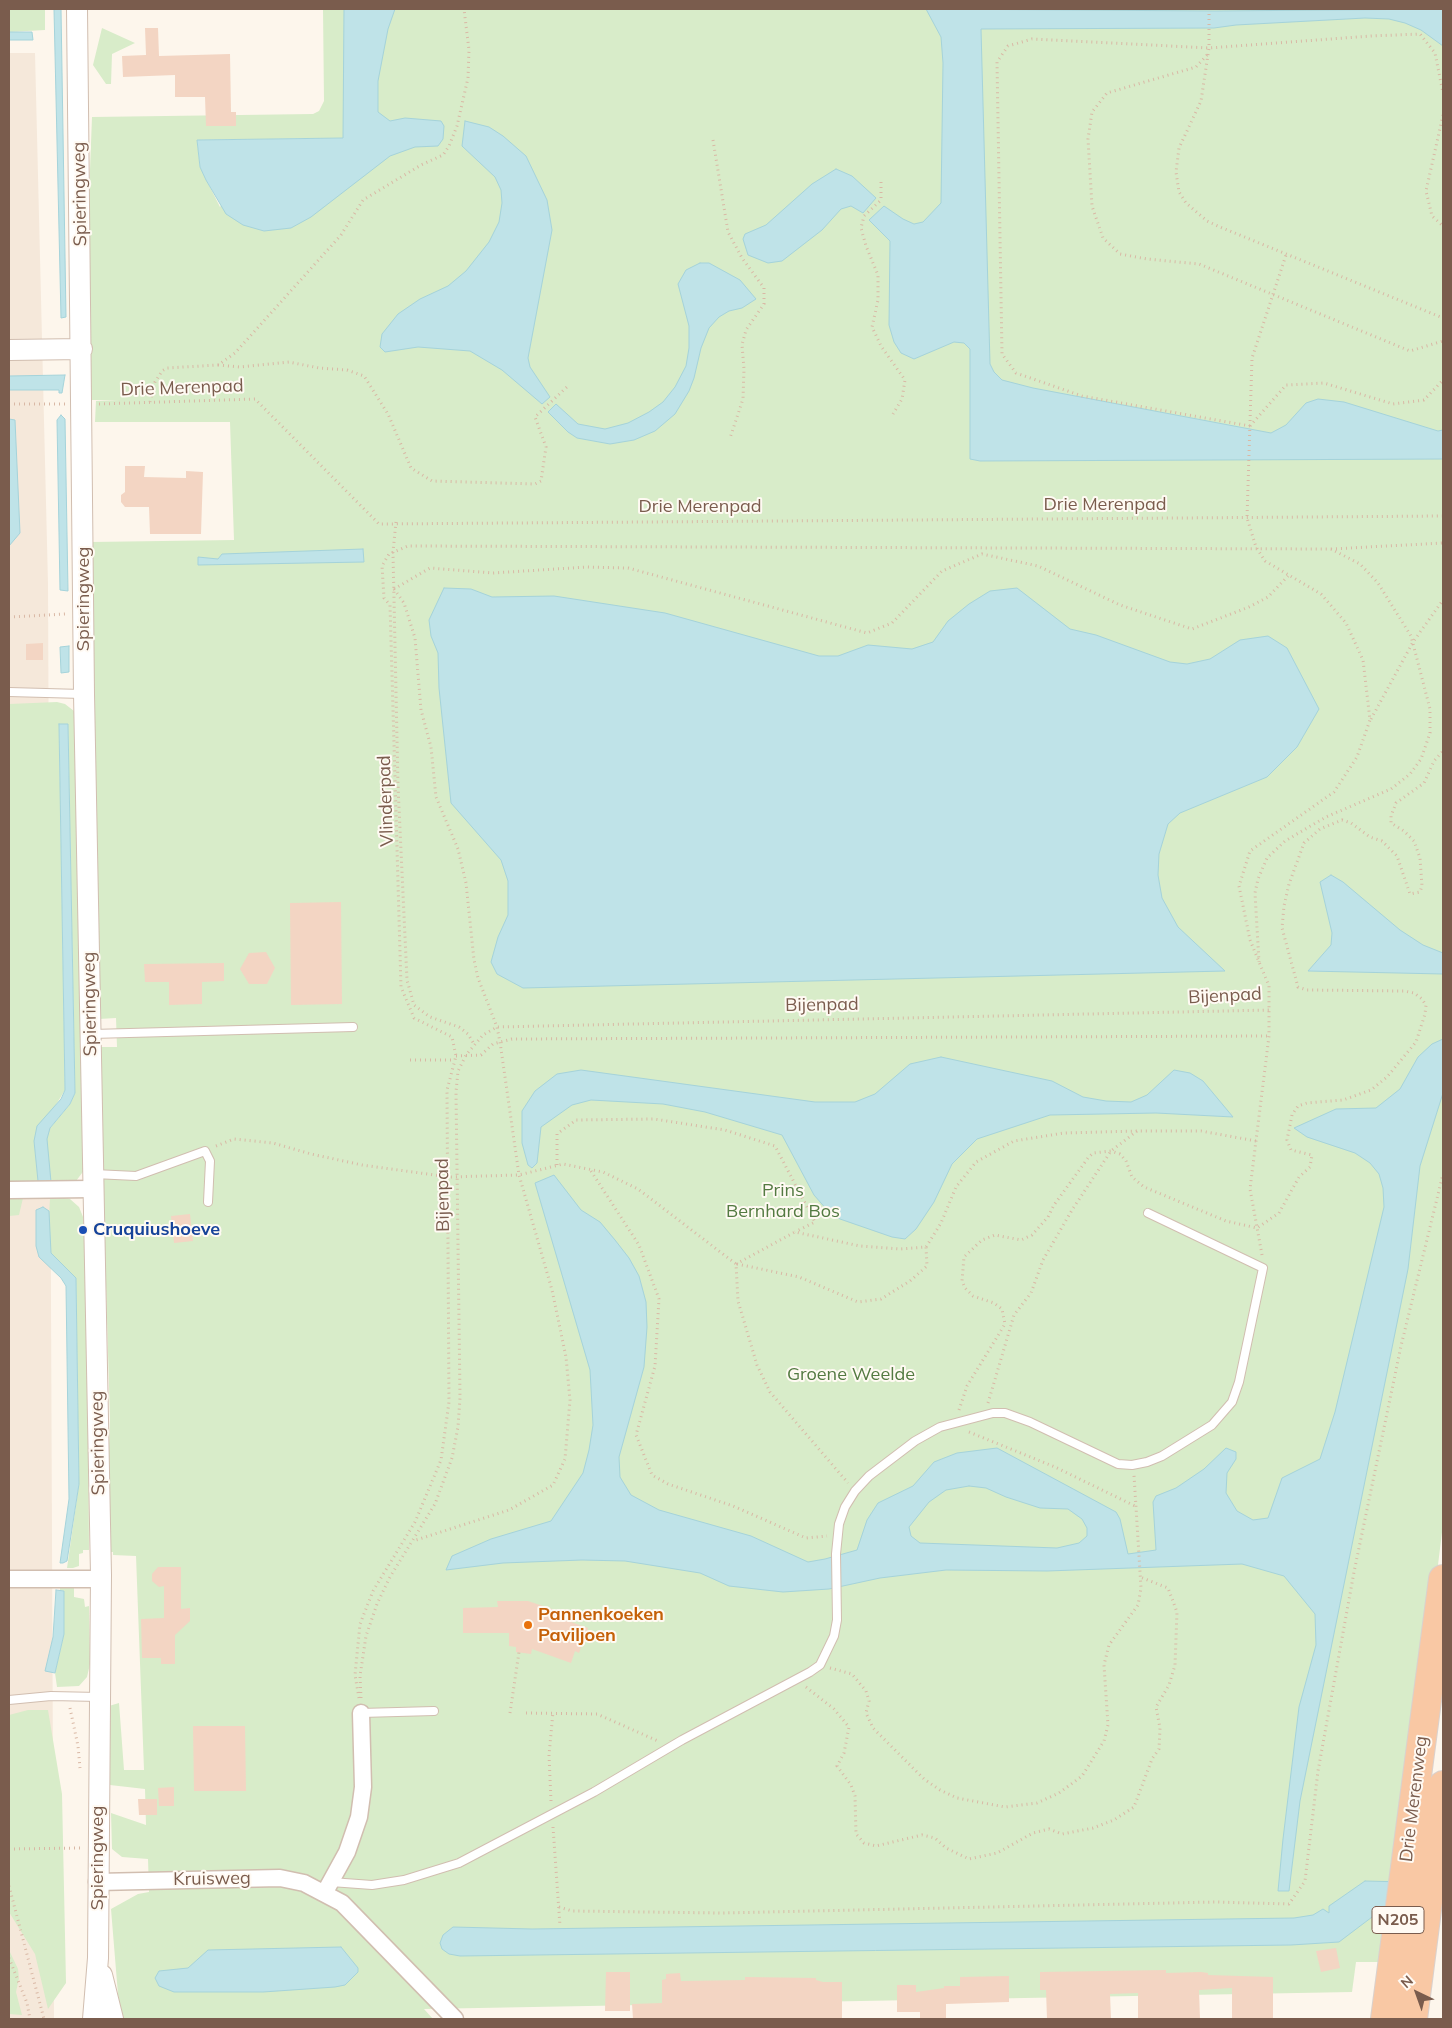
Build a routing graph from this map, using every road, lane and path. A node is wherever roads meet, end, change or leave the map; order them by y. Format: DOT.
graph roads {
  1 [pos="77,9"];
  2 [pos="464,9"];
  3 [pos="1209,9"];
  4 [pos="1209,48"];
  5 [pos="1208,55"];
  6 [pos="1443,93"];
  7 [pos="1443,115"];
  8 [pos="713,140"];
  9 [pos="881,182"];
  10 [pos="1443,226"];
  11 [pos="1286,255"];
  12 [pos="1273,294"];
  13 [pos="1443,318"];
  14 [pos="1443,341"];
  15 [pos="82,349"];
  16 [pos="9,350"];
  17 [pos="218,365"];
  18 [pos="1443,380"];
  19 [pos="569,385"];
  20 [pos="150,403"];
  21 [pos="9,404"];
  22 [pos="83,404"];
  23 [pos="893,414"];
  24 [pos="1250,426"];
  25 [pos="730,438"];
  26 [pos="1443,516"];
  27 [pos="1247,518"];
  28 [pos="396,522"];
  29 [pos="1443,543"];
  30 [pos="1256,547"];
  31 [pos="1331,549"];
  32 [pos="393,552"];
  33 [pos="1288,576"];
  34 [pos="394,589"];
  35 [pos="1443,600"];
  36 [pos="84,613"];
  37 [pos="9,617"];
  38 [pos="1413,642"];
  39 [pos="9,692"];
  40 [pos="84,694"];
  41 [pos="1370,720"];
  42 [pos="1443,751"];
  43 [pos="1259,962"];
  44 [pos="1270,1010"];
  45 [pos="354,1027"];
  46 [pos="497,1027"];
  47 [pos="90,1034"];
  48 [pos="1269,1036"];
  49 [pos="500,1042"];
  50 [pos="474,1044"];
  51 [pos="466,1055"];
  52 [pos="455,1058"];
  53 [pos="410,1060"];
  54 [pos="1138,1131"];
  55 [pos="1256,1141"];
  56 [pos="205,1151"];
  57 [pos="1111,1151"];
  58 [pos="557,1165"];
  59 [pos="591,1170"];
  60 [pos="1443,1174"];
  61 [pos="519,1175"];
  62 [pos="449,1177"];
  63 [pos="457,1178"];
  64 [pos="92,1181"];
  65 [pos="9,1190"];
  66 [pos="208,1202"];
  67 [pos="1148,1213"];
  68 [pos="1257,1228"];
  69 [pos="795,1232"];
  70 [pos="926,1247"];
  71 [pos="736,1264"];
  72 [pos="1263,1268"];
  73 [pos="984,1415"];
  74 [pos="959,1420"];
  75 [pos="1132,1465"];
  76 [pos="855,1491"];
  77 [pos="1137,1507"];
  78 [pos="838,1535"];
  79 [pos="412,1541"];
  80 [pos="1140,1577"];
  81 [pos="101,1578"];
  82 [pos="9,1579"];
  83 [pos="1443,1579"];
  84 [pos="519,1652"];
  85 [pos="820,1665"];
  86 [pos="796,1680"];
  87 [pos="68,1696"];
  88 [pos="100,1697"];
  89 [pos="9,1700"];
  90 [pos="434,1711"];
  91 [pos="510,1712"];
  92 [pos="361,1713"];
  93 [pos="526,1713"];
  94 [pos="682,1740"];
  95 [pos="80,1776"];
  96 [pos="1443,1785"];
  97 [pos="80,1839"];
  98 [pos="9,1849"];
  99 [pos="97,1882"];
  100 [pos="9,1886"];
  101 [pos="328,1887"];
  102 [pos="559,1907"];
  103 [pos="559,1913"];
  104 [pos="560,1926"];
  105 [pos="9,1958"];
  106 [pos="98,1958"];
  107 [pos="30,2019"];
  108 [pos="44,2019"];
  109 [pos="92,2019"];
  110 [pos="113,2019"];
  111 [pos="455,2019"];
  112 [pos="1385,2019"];
  113 [pos="1413,2019"];
  1 -- 15 [label="street, Spieringweg"];
  2 -- 17 [label="path"];
  3 -- 4 [label="path"];
  4 -- 5 [label="path"];
  4 -- 6 [label="path"];
  4 -- 24 [label="path"];
  5 -- 11 [label="path"];
  5 -- 12 [label="path"];
  7 -- 10 [label="path"];
  8 -- 25 [label="path"];
  9 -- 23 [label="path"];
  11 -- 12 [label="path, Bijenpad"];
  11 -- 13 [label="path"];
  12 -- 14 [label="path"];
  12 -- 24 [label="path, Bijenpad"];
  15 -- 16 [label="street"];
  15 -- 22 [label="street, Spieringweg"];
  17 -- 19 [label="path"];
  17 -- 20 [label="path"];
  18 -- 24 [label="path"];
  20 -- 22 [label="path, Drie Merenpad"];
  20 -- 28 [label="path, Drie Merenpad"];
  21 -- 22 [label="path, Drie Merenpad"];
  22 -- 36 [label="street, Spieringweg"];
  24 -- 27 [label="path, Bijenpad"];
  26 -- 27 [label="path, Drie Merenpad"];
  27 -- 28 [label="path, Drie Merenpad"];
  27 -- 30 [label="path, Bijenpad"];
  28 -- 32 [label="path, Vlinderpad"];
  29 -- 31 [label="path"];
  30 -- 31 [label="path"];
  30 -- 32 [label="path"];
  30 -- 33 [label="path, Bijenpad"];
  31 -- 38 [label="path"];
  32 -- 34 [label="path, Vlinderpad"];
  32 -- 52 [label="path"];
  33 -- 34 [label="path"];
  33 -- 41 [label="path, Bijenpad"];
  34 -- 46 [label="path"];
  34 -- 50 [label="path, Vlinderpad"];
  35 -- 38 [label="path"];
  36 -- 37 [label="path"];
  36 -- 40 [label="street, Spieringweg"];
  38 -- 41 [label="path"];
  38 -- 43 [label="path"];
  39 -- 40 [label="lane"];
  40 -- 47 [label="street, Spieringweg"];
  41 -- 43 [label="path, Bijenpad"];
  42 -- 68 [label="path"];
  43 -- 44 [label="path, Bijenpad"];
  44 -- 46 [label="path, Bijenpad"];
  44 -- 48 [label="path"];
  45 -- 47 [label="lane"];
  46 -- 49 [label="path"];
  46 -- 50 [label="path, Bijenpad"];
  47 -- 64 [label="street, Spieringweg"];
  48 -- 49 [label="path"];
  48 -- 55 [label="path"];
  49 -- 51 [label="path"];
  49 -- 61 [label="path"];
  50 -- 51 [label="path, Bijenpad"];
  51 -- 52 [label="path"];
  51 -- 63 [label="path, Bijenpad"];
  52 -- 53 [label="path"];
  52 -- 62 [label="path"];
  54 -- 55 [label="path"];
  54 -- 57 [label="path"];
  54 -- 70 [label="path"];
  55 -- 68 [label="path"];
  56 -- 62 [label="path"];
  56 -- 64 [label="lane"];
  56 -- 66 [label="lane"];
  57 -- 68 [label="path"];
  57 -- 73 [label="path"];
  57 -- 74 [label="path"];
  58 -- 59 [label="path"];
  58 -- 61 [label="path"];
  58 -- 69 [label="path"];
  59 -- 71 [label="path"];
  59 -- 78 [label="path"];
  60 -- 102 [label="path"];
  61 -- 63 [label="path"];
  61 -- 79 [label="path"];
  62 -- 63 [label="path"];
  62 -- 92 [label="path"];
  63 -- 79 [label="path, Bijenpad"];
  64 -- 65 [label="street"];
  64 -- 81 [label="street, Spieringweg"];
  67 -- 72 [label="lane"];
  68 -- 72 [label="path"];
  69 -- 70 [label="path"];
  69 -- 71 [label="path"];
  70 -- 71 [label="path"];
  71 -- 76 [label="path"];
  72 -- 75 [label="lane"];
  73 -- 74 [label="lane"];
  73 -- 75 [label="lane"];
  74 -- 76 [label="lane"];
  74 -- 77 [label="path"];
  75 -- 77 [label="path"];
  76 -- 78 [label="lane"];
  77 -- 80 [label="path"];
  78 -- 85 [label="lane"];
  79 -- 92 [label="path, Bijenpad"];
  80 -- 85 [label="path"];
  80 -- 86 [label="path"];
  81 -- 82 [label="street"];
  81 -- 88 [label="street, Spieringweg"];
  83 -- 112 [label="highway, Drie Merenweg / N205"];
  84 -- 91 [label="path"];
  85 -- 86 [label="lane"];
  86 -- 94 [label="lane"];
  87 -- 88 [label="lane"];
  87 -- 89 [label="lane"];
  87 -- 95 [label="path"];
  88 -- 99 [label="street, Spieringweg"];
  90 -- 92 [label="lane"];
  92 -- 101 [label="street"];
  93 -- 94 [label="path"];
  94 -- 101 [label="lane"];
  96 -- 113 [label="highway, Drie Merenweg / N205"];
  97 -- 98 [label="path, Spieringweg"];
  99 -- 101 [label="street, Kruisweg"];
  99 -- 106 [label="street, Spieringweg"];
  100 -- 108 [label="path"];
  101 -- 111 [label="street, Kruisweg"];
  103 -- 104 [label="path"];
  105 -- 107 [label="path"];
  106 -- 109 [label="street, Spieringweg"];
  106 -- 110 [label="street, Spieringweg"];
}
